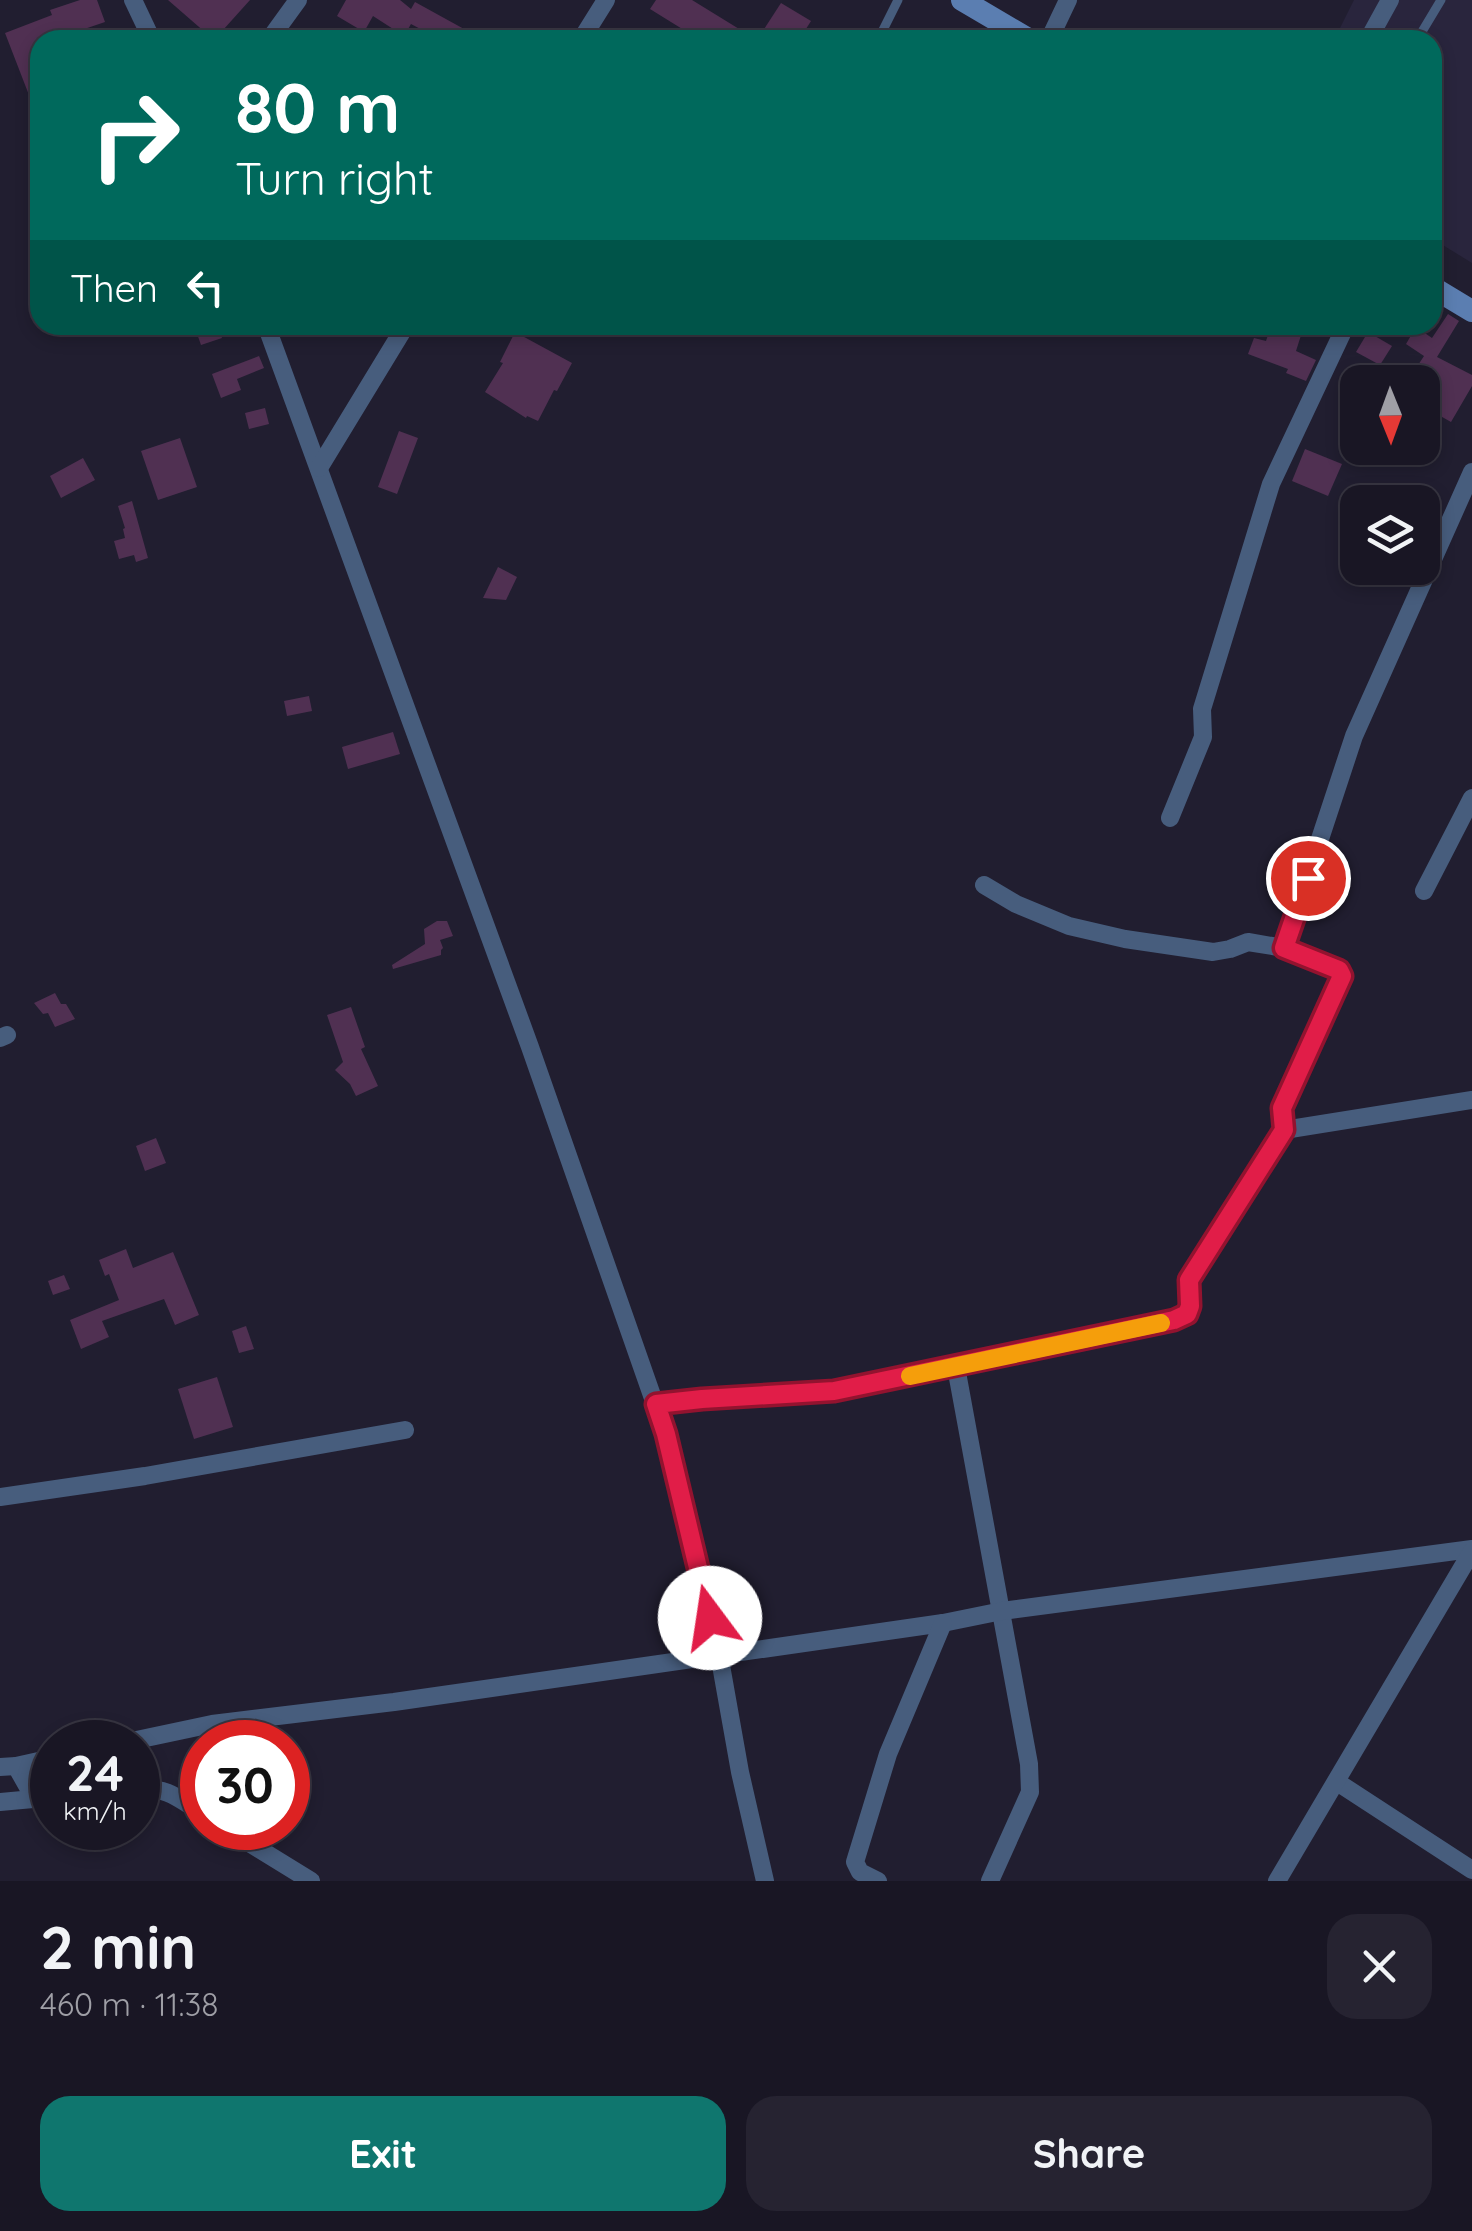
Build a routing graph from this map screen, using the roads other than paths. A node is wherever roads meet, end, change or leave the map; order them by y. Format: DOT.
graph roads {
  1 [pos="134,0"];
  2 [pos="298,0"];
  3 [pos="606,0"];
  4 [pos="898,0"];
  5 [pos="962,0"];
  6 [pos="1068,0"];
  7 [pos="1441,0"];
  8 [pos="1385,2"];
  9 [pos="148,30"];
  10 [pos="276,30"];
  11 [pos="587,30"];
  12 [pos="883,30"];
  13 [pos="1013,30"];
  14 [pos="1054,30"];
  15 [pos="1372,30"];
  16 [pos="1423,30"];
  17 [pos="1442,293"];
  18 [pos="1472,310"];
  19 [pos="270,335"];
  20 [pos="400,335"];
  21 [pos="1341,335"];
  22 [pos="319,468"];
  23 [pos="1472,472"];
  24 [pos="1472,798"];
  25 [pos="1170,818"];
  26 [pos="984,885"];
  27 [pos="1424,892"];
  28 [pos="1284,948"];
  29 [pos="1472,1100"];
  30 [pos="1284,1130"];
  31 [pos="956,1366"];
  32 [pos="656,1404"];
  33 [pos="405,1430"];
  34 [pos="0,1497"];
  35 [pos="1470,1557"];
  36 [pos="1002,1610"];
  37 [pos="943,1623"];
  38 [pos="719,1654"];
  39 [pos="160,1735"];
  40 [pos="8,1767"];
  41 [pos="1337,1782"];
  42 [pos="30,1789"];
  43 [pos="30,1800"];
  44 [pos="0,1802"];
  45 [pos="261,1850"];
  46 [pos="1472,1870"];
  47 [pos="311,1881"];
  48 [pos="765,1881"];
  49 [pos="878,1881"];
  50 [pos="990,1881"];
  51 [pos="1276,1881"];
  1 -- 9 [label="street"];
  2 -- 10 [label="street"];
  3 -- 11 [label="street"];
  4 -- 12 [label="lane"];
  5 -- 13 [label="main road"];
  6 -- 14 [label="street"];
  7 -- 16 [label="lane"];
  8 -- 15 [label="street"];
  17 -- 18 [label="main road"];
  19 -- 22 [label="street"];
  20 -- 22 [label="street"];
  21 -- 25 [label="street"];
  22 -- 32 [label="street"];
  23 -- 28 [label="street"];
  24 -- 27 [label="street"];
  26 -- 28 [label="street"];
  28 -- 30 [label="street"];
  29 -- 30 [label="street"];
  30 -- 31 [label="street"];
  31 -- 32 [label="street"];
  31 -- 36 [label="street"];
  32 -- 38 [label="street"];
  33 -- 34 [label="street"];
  35 -- 36 [label="street"];
  35 -- 41 [label="street"];
  36 -- 37 [label="street"];
  36 -- 50 [label="street"];
  37 -- 38 [label="street"];
  37 -- 49 [label="street"];
  38 -- 39 [label="street"];
  38 -- 48 [label="street"];
  40 -- 42 [label="street"];
  41 -- 46 [label="street"];
  41 -- 51 [label="street"];
  43 -- 44 [label="street"];
  45 -- 47 [label="street"];
}
